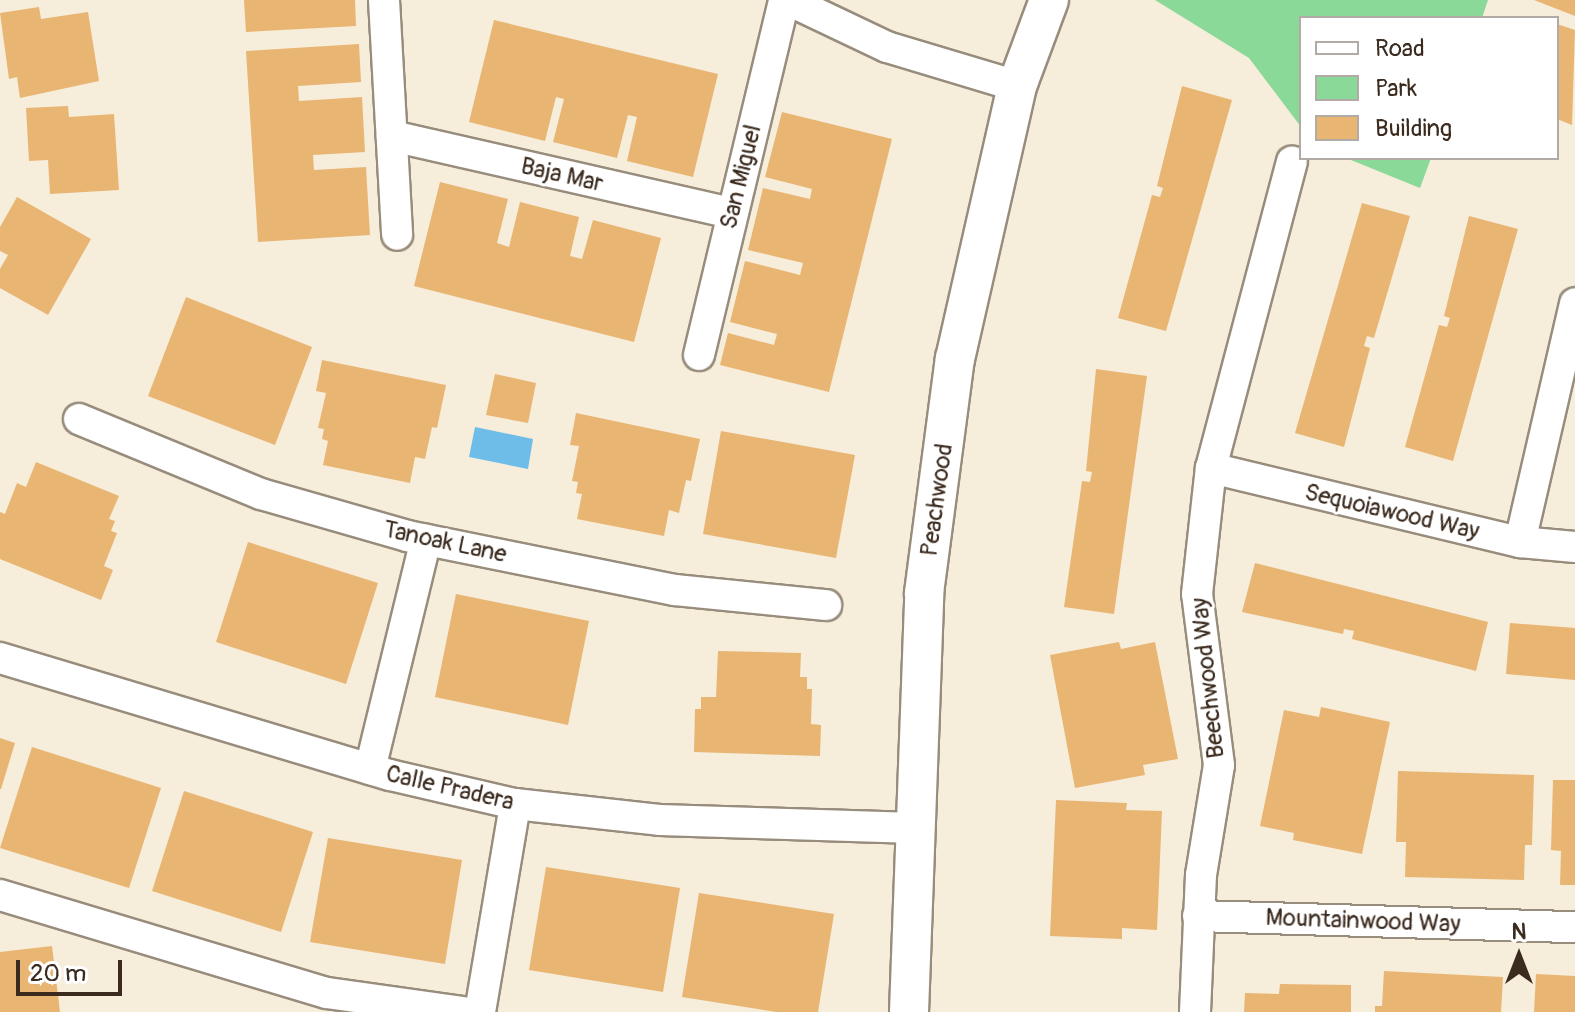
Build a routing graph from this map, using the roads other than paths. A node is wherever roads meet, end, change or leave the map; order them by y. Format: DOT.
graph roads {
  1 [pos="384,0"];
  2 [pos="786,0"];
  3 [pos="1049,0"];
  4 [pos="1017,86"];
  5 [pos="392,136"];
  6 [pos="1292,162"];
  7 [pos="732,213"];
  8 [pos="397,235"];
  9 [pos="1575,303"];
  10 [pos="699,355"];
  11 [pos="79,419"];
  12 [pos="1211,468"];
  13 [pos="426,540"];
  14 [pos="1520,542"];
  15 [pos="1575,547"];
  16 [pos="826,605"];
  17 [pos="0,658"];
  18 [pos="370,769"];
  19 [pos="515,804"];
  20 [pos="916,828"];
  21 [pos="0,895"];
  22 [pos="1198,916"];
  23 [pos="1575,927"];
  24 [pos="463,1012"];
  25 [pos="480,1012"];
  26 [pos="909,1012"];
  27 [pos="1195,1012"];
  1 -- 5 [label="street"];
  2 -- 4 [label="street"];
  2 -- 7 [label="street, San Miguel"];
  3 -- 4 [label="street, Peachwood"];
  4 -- 20 [label="street, Peachwood"];
  5 -- 7 [label="street, Baja Mar"];
  5 -- 8 [label="street"];
  6 -- 12 [label="street, Beechwood Way"];
  7 -- 10 [label="street, San Miguel"];
  9 -- 14 [label="street"];
  11 -- 13 [label="street, Tanoak Lane"];
  12 -- 14 [label="street, Sequoiawood Way"];
  12 -- 22 [label="street, Beechwood Way"];
  13 -- 16 [label="street, Tanoak Lane"];
  13 -- 18 [label="street"];
  14 -- 15 [label="street, Sequoiawood Way"];
  17 -- 18 [label="street, Calle Pradera"];
  18 -- 19 [label="street, Calle Pradera"];
  19 -- 20 [label="street, Calle Pradera"];
  19 -- 25 [label="street"];
  20 -- 26 [label="street, Peachwood"];
  21 -- 24 [label="street"];
  22 -- 23 [label="street, Mountainwood Way"];
  22 -- 27 [label="street, Beechwood Way"];
}
